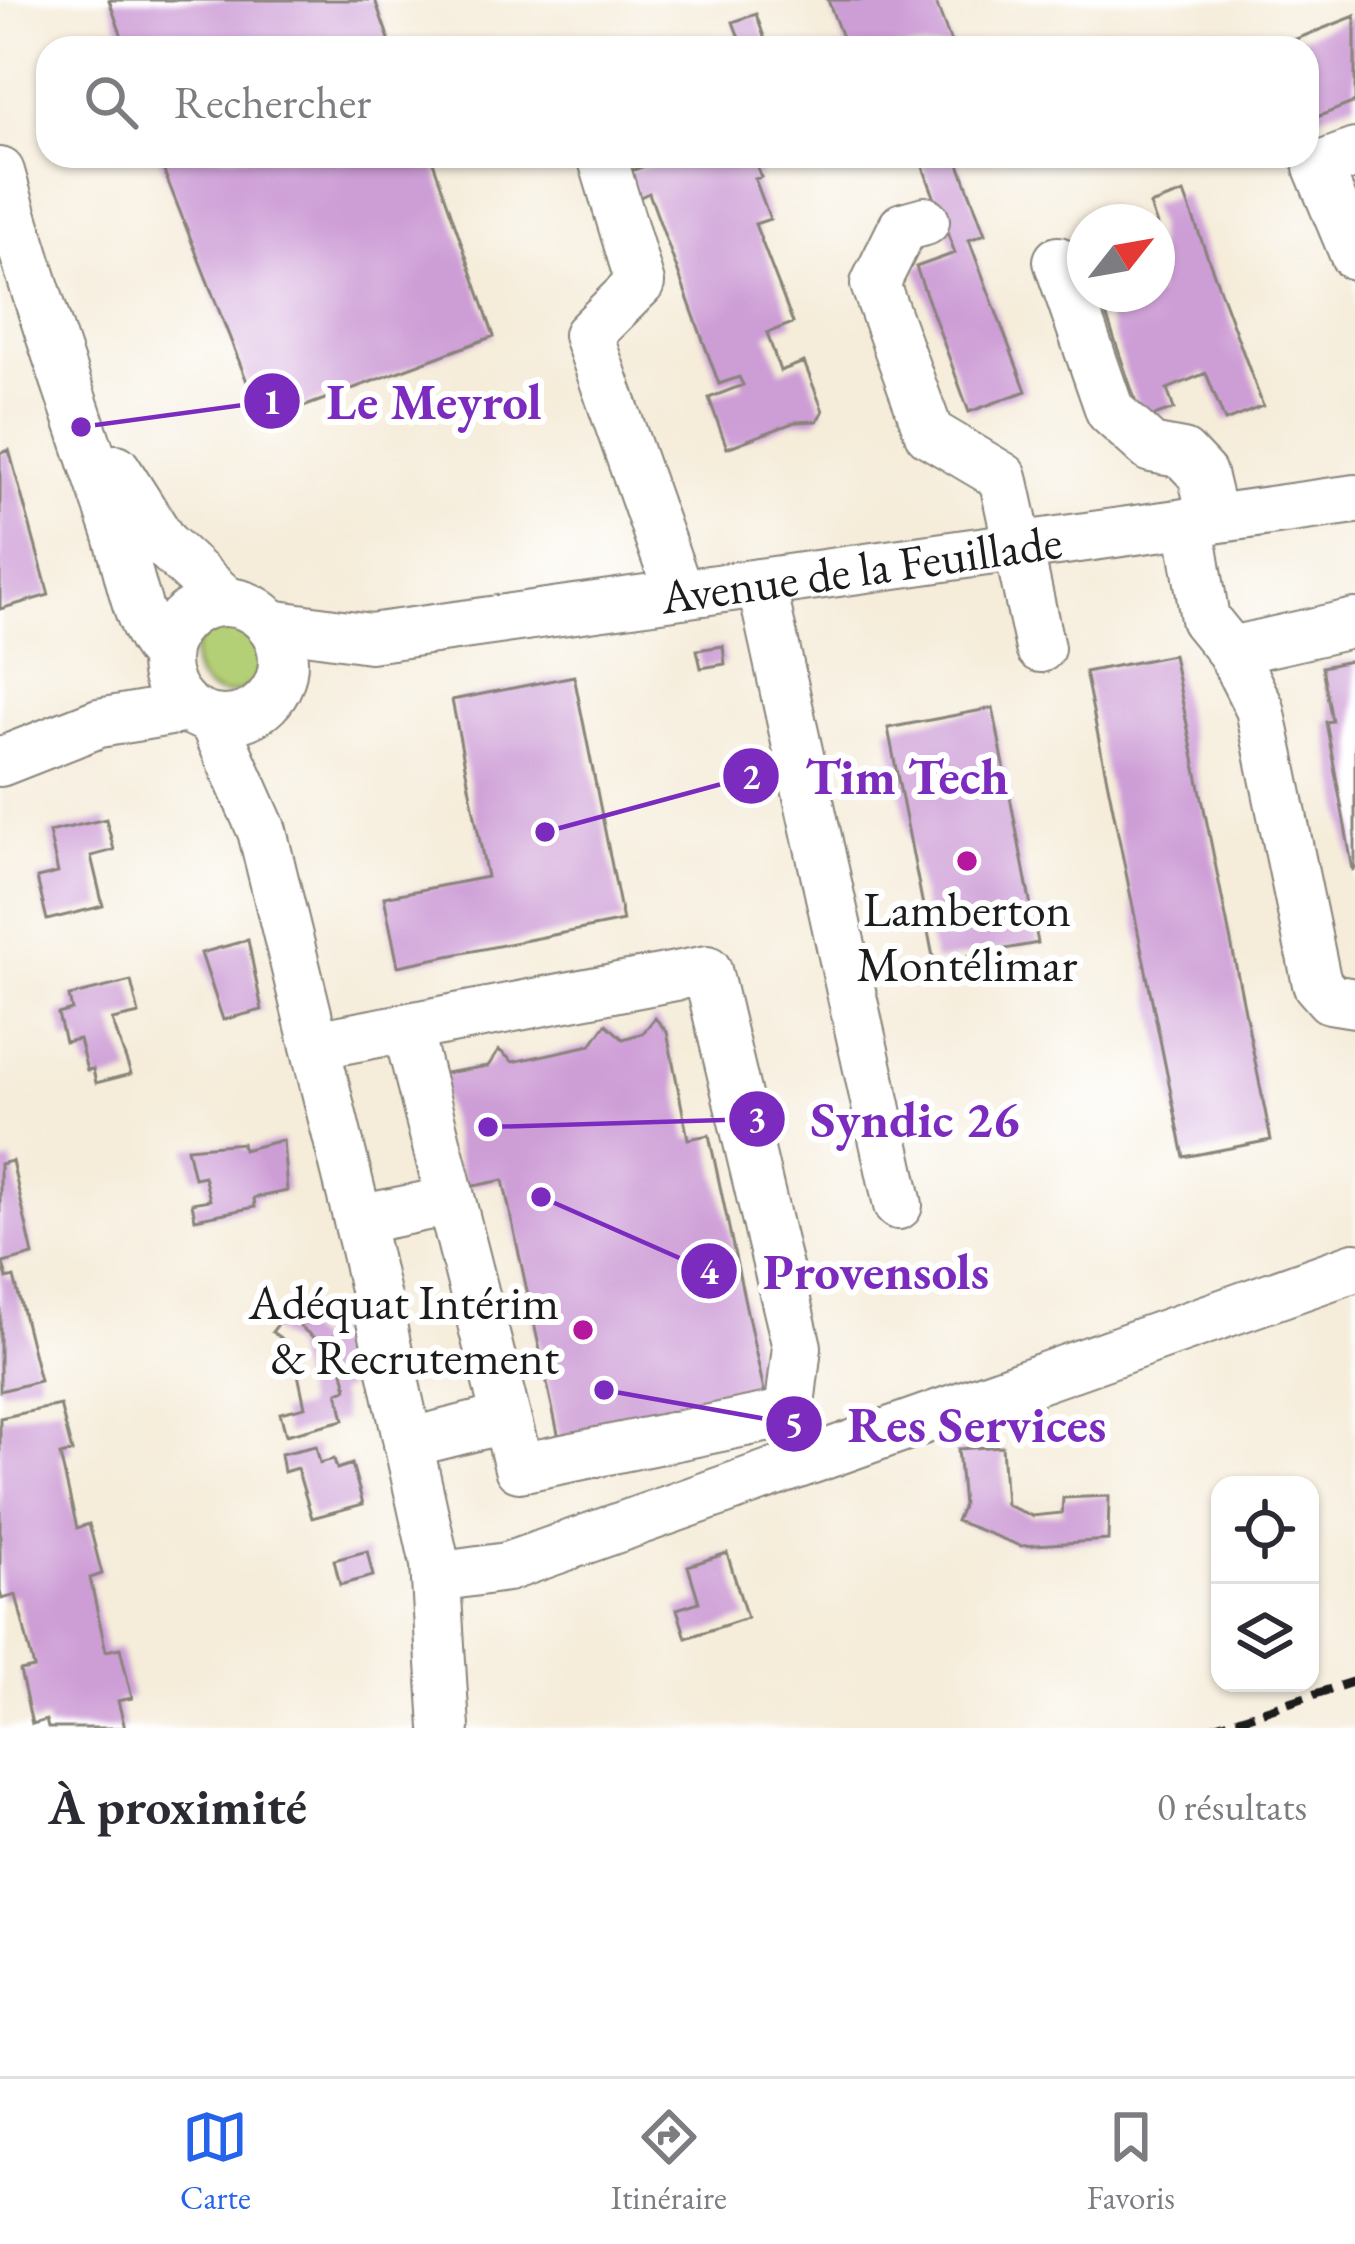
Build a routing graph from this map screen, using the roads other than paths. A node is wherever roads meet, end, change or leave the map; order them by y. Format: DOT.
graph roads {
  1 [pos="1355,153"];
  2 [pos="1319,167"];
  3 [pos="606,168"];
  4 [pos="1318,168"];
  5 [pos="0,172"];
  6 [pos="925,221"];
  7 [pos="1355,256"];
  8 [pos="1058,261"];
  9 [pos="66,383"];
  10 [pos="1355,499"];
  11 [pos="1201,520"];
  12 [pos="1017,546"];
  13 [pos="761,583"];
  14 [pos="679,594"];
  15 [pos="227,602"];
  16 [pos="1355,623"];
  17 [pos="270,624"];
  18 [pos="370,638"];
  19 [pos="1040,648"];
  20 [pos="1231,651"];
  21 [pos="183,689"];
  22 [pos="274,691"];
  23 [pos="0,762"];
  24 [pos="262,831"];
  25 [pos="1355,1003"];
  26 [pos="406,1028"];
  27 [pos="315,1045"];
  28 [pos="450,1201"];
  29 [pos="898,1205"];
  30 [pos="358,1220"];
  31 [pos="1355,1267"];
  32 [pos="504,1420"];
  33 [pos="408,1443"];
  34 [pos="436,1576"];
  35 [pos="445,1728"];
  1 -- 2 [label="street"];
  3 -- 14 [label="street"];
  4 -- 7 [label="street"];
  5 -- 9 [label="street"];
  6 -- 12 [label="street"];
  8 -- 11 [label="street"];
  9 -- 15 [label="street"];
  9 -- 21 [label="street"];
  10 -- 11 [label="street, Avenue de la Feuillade"];
  11 -- 12 [label="street, Avenue de la Feuillade"];
  11 -- 20 [label="street"];
  12 -- 13 [label="street, Avenue de la Feuillade"];
  12 -- 19 [label="street"];
  13 -- 14 [label="street, Avenue de la Feuillade"];
  13 -- 29 [label="street"];
  14 -- 18 [label="street, Avenue de la Feuillade"];
  15 -- 17 [label="street"];
  15 -- 21 [label="street"];
  16 -- 20 [label="street"];
  17 -- 18 [label="street, Avenue de la Feuillade"];
  17 -- 22 [label="street"];
  18 -- 22 [label="street, Avenue de la Feuillade"];
  20 -- 25 [label="street"];
  21 -- 22 [label="street"];
  21 -- 23 [label="street"];
  21 -- 24 [label="street"];
  22 -- 24 [label="street"];
  24 -- 27 [label="street"];
  26 -- 27 [label="street"];
  26 -- 28 [label="street"];
  26 -- 32 [label="street"];
  27 -- 30 [label="street"];
  28 -- 30 [label="street"];
  28 -- 32 [label="street"];
  30 -- 33 [label="street"];
  31 -- 34 [label="street"];
  32 -- 33 [label="street"];
  33 -- 34 [label="street"];
  34 -- 35 [label="street"];
}
